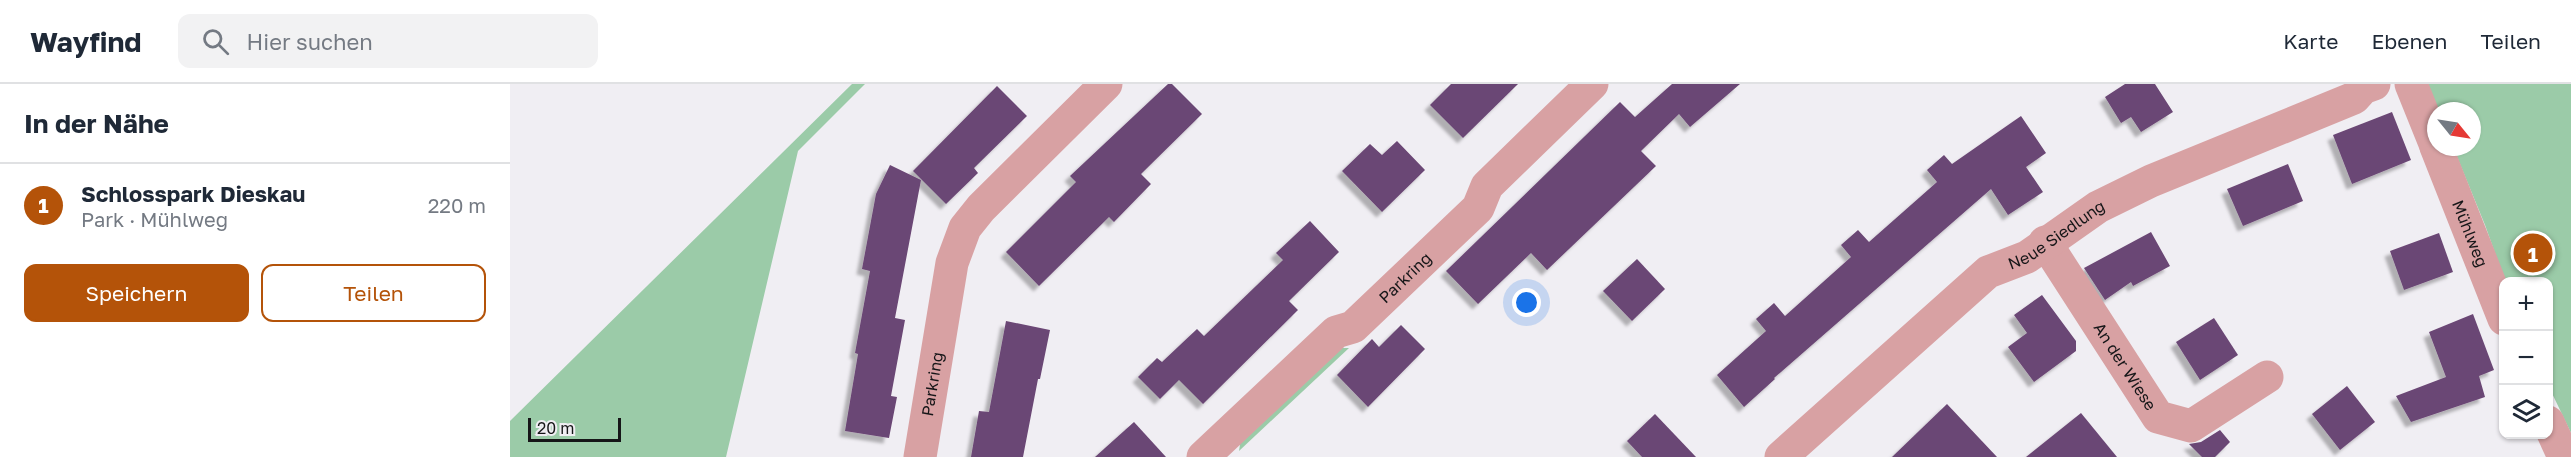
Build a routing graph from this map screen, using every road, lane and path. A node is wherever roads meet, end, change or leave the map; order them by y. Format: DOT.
graph roads {
  1 [pos="1106,84"];
  2 [pos="1592,84"];
  3 [pos="2374,84"];
  4 [pos="2411,84"];
  5 [pos="2427,124"];
  6 [pos="2440,156"];
  7 [pos="2045,242"];
  8 [pos="2499,307"];
  9 [pos="2267,377"];
  10 [pos="2553,433"];
  11 [pos="920,457"];
  12 [pos="1203,457"];
  13 [pos="1781,457"];
  14 [pos="2564,457"];
  1 -- 11 [label="street, Parkring"];
  2 -- 12 [label="street, Parkring"];
  3 -- 7 [label="street, Neue Siedlung"];
  4 -- 5 [label="street, Mühlweg"];
  6 -- 8 [label="street, Mühlweg"];
  7 -- 9 [label="street, An der Wiese"];
  7 -- 13 [label="street, Neue Siedlung"];
  10 -- 14 [label="street"];
}
